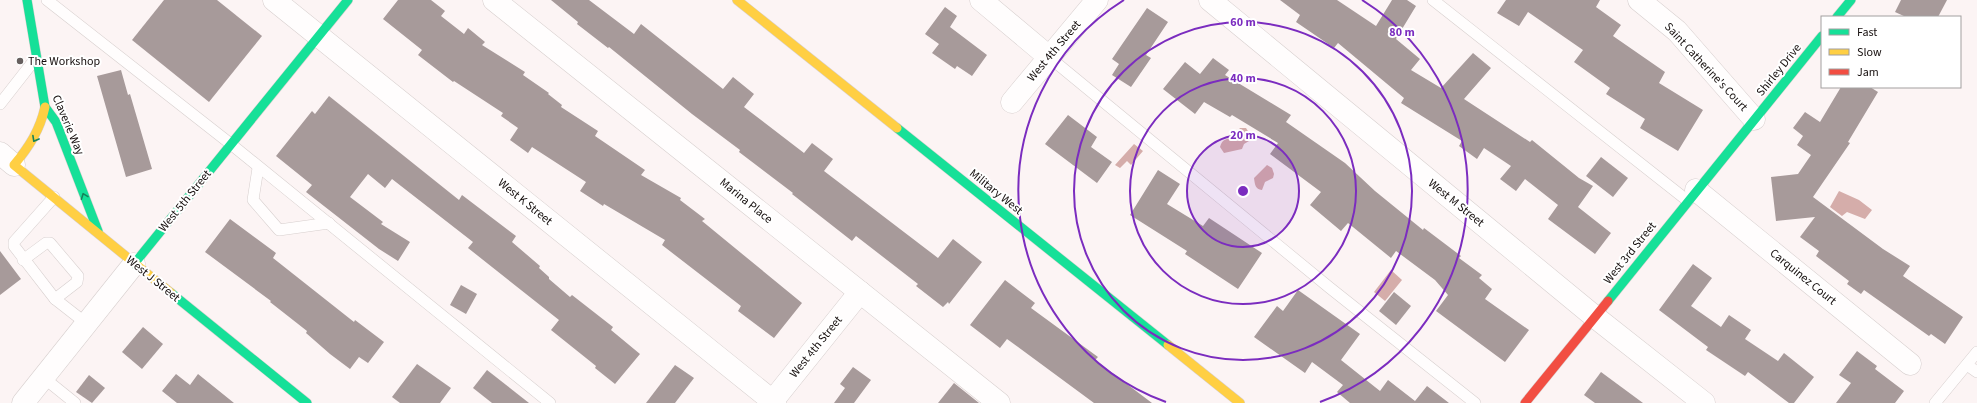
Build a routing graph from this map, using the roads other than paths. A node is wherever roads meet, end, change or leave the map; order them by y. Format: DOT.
graph roads {
  1 [pos="27,0"];
  2 [pos="47,0"];
  3 [pos="274,0"];
  4 [pos="348,0"];
  5 [pos="494,0"];
  6 [pos="737,0"];
  7 [pos="981,0"];
  8 [pos="1097,0"];
  9 [pos="1210,0"];
  10 [pos="1433,0"];
  11 [pos="1639,0"];
  12 [pos="1851,0"];
  13 [pos="1838,16"];
  14 [pos="319,36"];
  15 [pos="1821,37"];
  16 [pos="1049,57"];
  17 [pos="36,58"];
  18 [pos="1012,102"];
  19 [pos="0,104"];
  20 [pos="45,107"];
  21 [pos="1754,119"];
  22 [pos="232,145"];
  23 [pos="7,159"];
  24 [pos="258,168"];
  25 [pos="1692,196"];
  26 [pos="54,197"];
  27 [pos="329,223"];
  28 [pos="98,232"];
  29 [pos="23,260"];
  30 [pos="134,264"];
  31 [pos="860,292"];
  32 [pos="55,299"];
  33 [pos="1595,317"];
  34 [pos="87,324"];
  35 [pos="1977,352"];
  36 [pos="1910,364"];
  37 [pos="1967,365"];
  38 [pos="1977,372"];
  39 [pos="44,378"];
  40 [pos="773,402"];
  41 [pos="23,403"];
  42 [pos="75,403"];
  43 [pos="307,403"];
  44 [pos="550,403"];
  45 [pos="999,403"];
  46 [pos="1240,403"];
  47 [pos="1475,403"];
  48 [pos="1526,403"];
  49 [pos="1704,403"];
  50 [pos="1935,403"];
  1 -- 17 [label="street, Claverie Way"];
  2 -- 22 [label="lane"];
  3 -- 14 [label="street, West K Street"];
  4 -- 14 [label="street, West 5th Street"];
  5 -- 31 [label="street, Marina Place"];
  6 -- 46 [label="street, Military West"];
  7 -- 16 [label="street"];
  8 -- 16 [label="street, West 4th Street"];
  9 -- 33 [label="street, West M Street"];
  10 -- 25 [label="lane"];
  11 -- 21 [label="street, Saint Catherine's Court"];
  12 -- 13 [label="street"];
  14 -- 22 [label="street, West 5th Street"];
  14 -- 40 [label="street, West K Street"];
  15 -- 21 [label="street, Shirley Drive"];
  16 -- 18 [label="street, West 4th Street"];
  16 -- 47 [label="lane"];
  17 -- 19 [label="lane"];
  17 -- 20 [label="street, Claverie Way"];
  20 -- 23 [label="street, one-way"];
  28 -- 20 [label="street, Claverie Way, one-way"];
  21 -- 25 [label="street, West 3rd Street"];
  22 -- 24 [label="lane"];
  22 -- 30 [label="street, West 5th Street"];
  23 -- 26 [label="street, West J Street"];
  24 -- 27 [label="lane"];
  24 -- 27 [label="lane"];
  25 -- 33 [label="street, West 3rd Street"];
  25 -- 36 [label="street, Carquinez Court"];
  26 -- 28 [label="street, West J Street"];
  26 -- 29 [label="lane"];
  27 -- 44 [label="lane"];
  28 -- 30 [label="street, West J Street"];
  29 -- 32 [label="lane"];
  29 -- 32 [label="lane"];
  30 -- 34 [label="street, West 5th Street"];
  30 -- 43 [label="street, West J Street"];
  31 -- 40 [label="street, West 4th Street"];
  31 -- 45 [label="street, Marina Place"];
  32 -- 34 [label="lane"];
  33 -- 48 [label="street, West 3rd Street"];
  33 -- 49 [label="street, West M Street"];
  34 -- 39 [label="street, West 5th Street"];
  35 -- 37 [label="lane"];
  37 -- 38 [label="lane"];
  37 -- 50 [label="lane"];
  39 -- 41 [label="street, West 5th Street"];
  39 -- 42 [label="lane"];
}
